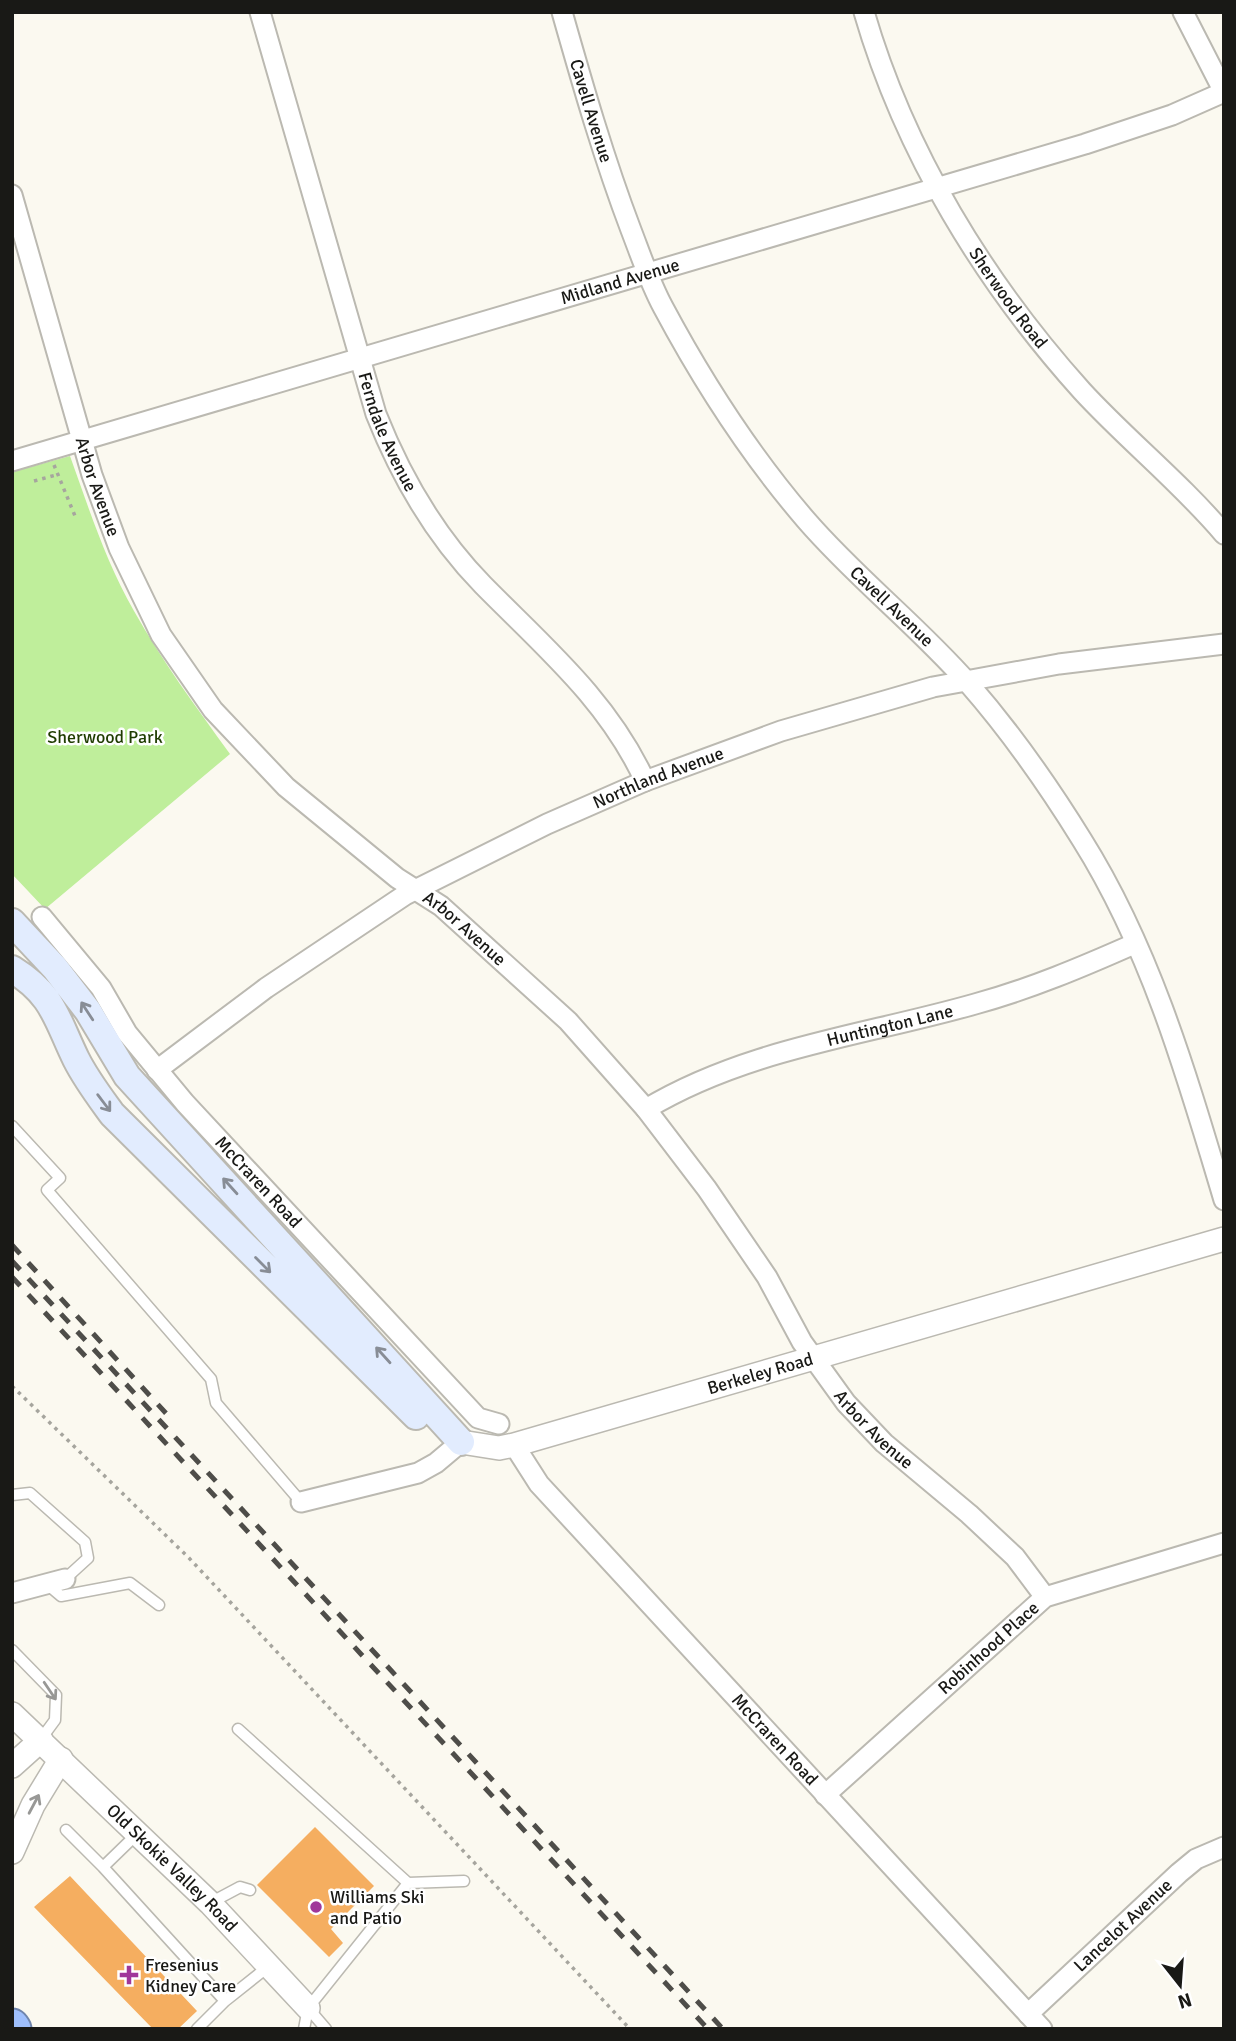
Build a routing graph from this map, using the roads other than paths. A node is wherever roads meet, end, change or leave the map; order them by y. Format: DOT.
graph roads {
  1 [pos="260,12"];
  2 [pos="562,12"];
  3 [pos="864,12"];
  4 [pos="1182,12"];
  5 [pos="1224,92"];
  6 [pos="938,188"];
  7 [pos="12,195"];
  8 [pos="648,275"];
  9 [pos="360,358"];
  10 [pos="82,440"];
  11 [pos="12,461"];
  12 [pos="1224,534"];
  13 [pos="1224,644"];
  14 [pos="967,682"];
  15 [pos="645,781"];
  16 [pos="418,890"];
  17 [pos="42,917"];
  18 [pos="12,922"];
  19 [pos="1134,944"];
  20 [pos="12,969"];
  21 [pos="157,1070"];
  22 [pos="646,1109"];
  23 [pos="12,1126"];
  24 [pos="1224,1200"];
  25 [pos="1224,1239"];
  26 [pos="814,1358"];
  27 [pos="499,1424"];
  28 [pos="461,1442"];
  29 [pos="514,1445"];
  30 [pos="12,1494"];
  31 [pos="301,1502"];
  32 [pos="1224,1543"];
  33 [pos="57,1582"];
  34 [pos="12,1593"];
  35 [pos="1045,1597"];
  36 [pos="159,1605"];
  37 [pos="12,1650"];
  38 [pos="12,1714"];
  39 [pos="238,1729"];
  40 [pos="41,1740"];
  41 [pos="61,1759"];
  42 [pos="12,1766"];
  43 [pos="825,1795"];
  44 [pos="66,1830"];
  45 [pos="139,1833"];
  46 [pos="1224,1847"];
  47 [pos="12,1852"];
  48 [pos="103,1867"];
  49 [pos="464,1881"];
  50 [pos="408,1883"];
  51 [pos="250,1890"];
  52 [pos="210,1903"];
  53 [pos="270,1965"];
  54 [pos="225,2001"];
  55 [pos="1028,2014"];
  56 [pos="306,2018"];
  57 [pos="198,2029"];
  58 [pos="326,2029"];
  59 [pos="1042,2029"];
  1 -- 9 [label="street, Ferndale Avenue"];
  2 -- 8 [label="street, Cavell Avenue"];
  3 -- 6 [label="street, Sherwood Road"];
  4 -- 5 [label="street"];
  5 -- 6 [label="street, Midland Avenue"];
  6 -- 8 [label="street, Midland Avenue"];
  6 -- 12 [label="street, Sherwood Road"];
  7 -- 10 [label="street, Arbor Avenue"];
  8 -- 9 [label="street, Midland Avenue"];
  8 -- 14 [label="street, Cavell Avenue"];
  9 -- 10 [label="street, Midland Avenue"];
  9 -- 15 [label="street, Ferndale Avenue"];
  10 -- 11 [label="street, Midland Avenue"];
  10 -- 16 [label="street, Arbor Avenue"];
  13 -- 14 [label="street, Northland Avenue"];
  14 -- 15 [label="street, Northland Avenue"];
  14 -- 19 [label="street, Cavell Avenue"];
  15 -- 16 [label="street, Northland Avenue"];
  16 -- 21 [label="street, Northland Avenue"];
  16 -- 22 [label="street, Arbor Avenue"];
  17 -- 21 [label="street, McCraren Road"];
  28 -- 18 [label="main road, one-way"];
  19 -- 22 [label="street, Huntington Lane"];
  19 -- 24 [label="street, Cavell Avenue"];
  20 -- 28 [label="main road, one-way"];
  21 -- 27 [label="street, McCraren Road"];
  22 -- 26 [label="street, Arbor Avenue"];
  23 -- 31 [label="lane"];
  25 -- 26 [label="street, Berkeley Road"];
  26 -- 29 [label="street, Berkeley Road"];
  26 -- 35 [label="street, Arbor Avenue"];
  28 -- 29 [label="street, Berkeley Road"];
  28 -- 31 [label="street"];
  29 -- 43 [label="street, McCraren Road"];
  30 -- 33 [label="lane"];
  32 -- 35 [label="street, Robinhood Place"];
  33 -- 34 [label="street"];
  33 -- 36 [label="lane"];
  35 -- 43 [label="street, Robinhood Place"];
  37 -- 40 [label="lane, one-way"];
  38 -- 40 [label="street, Old Skokie Valley Road"];
  39 -- 50 [label="lane"];
  40 -- 41 [label="street, Old Skokie Valley Road"];
  40 -- 42 [label="street"];
  41 -- 45 [label="street, Old Skokie Valley Road"];
  47 -- 41 [label="street, one-way"];
  43 -- 55 [label="street, McCraren Road"];
  44 -- 48 [label="lane"];
  45 -- 48 [label="lane"];
  45 -- 52 [label="street, Old Skokie Valley Road"];
  46 -- 55 [label="street, Lancelot Avenue"];
  48 -- 54 [label="lane"];
  49 -- 50 [label="lane"];
  50 -- 56 [label="lane"];
  51 -- 52 [label="lane"];
  52 -- 53 [label="street, Old Skokie Valley Road"];
  53 -- 54 [label="lane"];
  53 -- 56 [label="street, Old Skokie Valley Road"];
  54 -- 57 [label="lane"];
  55 -- 59 [label="street, McCraren Road"];
  56 -- 58 [label="lane, Old Skokie Valley Road"];
}
